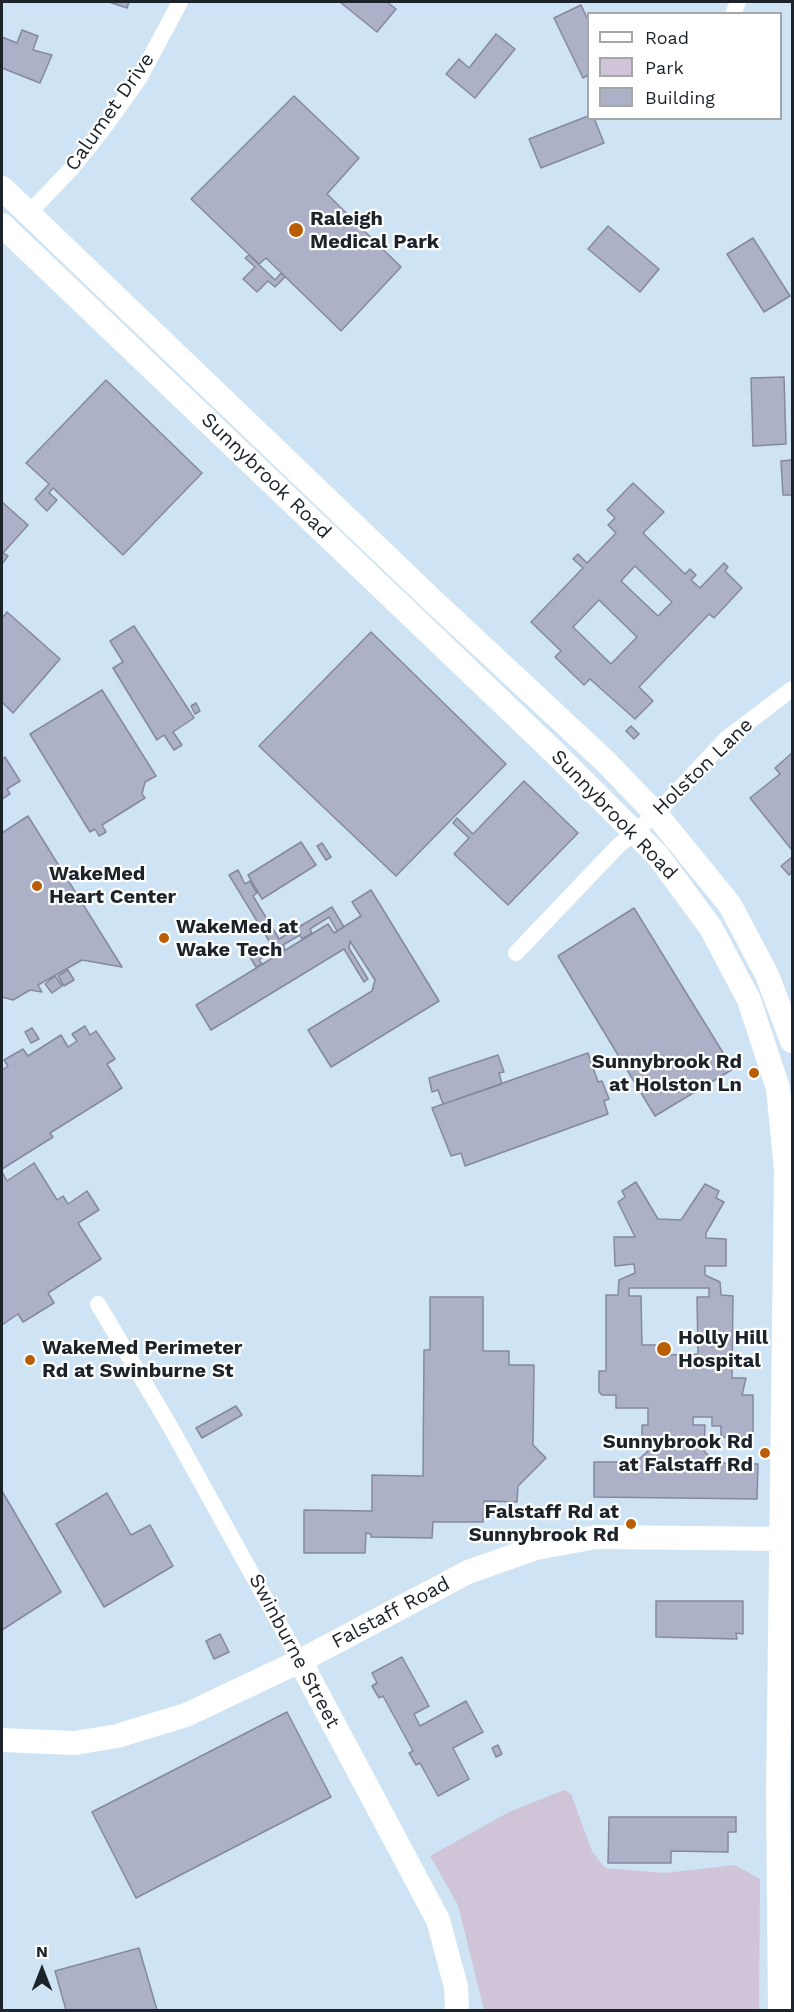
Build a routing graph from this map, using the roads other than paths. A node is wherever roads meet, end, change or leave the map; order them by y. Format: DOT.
graph roads {
  1 [pos="180,2"];
  2 [pos="2,188"];
  3 [pos="28,214"];
  4 [pos="2,225"];
  5 [pos="383,589"];
  6 [pos="430,598"];
  7 [pos="792,689"];
  8 [pos="656,814"];
  9 [pos="636,833"];
  10 [pos="516,953"];
  11 [pos="792,1041"];
  12 [pos="98,1304"];
  13 [pos="787,1539"];
  14 [pos="300,1661"];
  15 [pos="2,1740"];
  16 [pos="780,1917"];
  17 [pos="792,1970"];
  18 [pos="457,2010"];
  19 [pos="780,2010"];
  1 -- 3 [label="street, Calumet Drive"];
  2 -- 3 [label="main road, Sunnybrook Road"];
  3 -- 6 [label="main road, Sunnybrook Road"];
  4 -- 5 [label="main road, Sunnybrook Road"];
  5 -- 6 [label="main road"];
  5 -- 9 [label="main road, Sunnybrook Road"];
  6 -- 8 [label="main road, Sunnybrook Road"];
  7 -- 8 [label="street, Holston Lane"];
  8 -- 9 [label="street, Holston Lane"];
  8 -- 11 [label="main road, Sunnybrook Road"];
  9 -- 10 [label="street, Holston Lane"];
  9 -- 13 [label="main road, Sunnybrook Road"];
  12 -- 14 [label="street, Swinburne Street"];
  13 -- 14 [label="main road, Falstaff Road"];
  13 -- 16 [label="main road, Sunnybrook Road"];
  14 -- 15 [label="main road, Falstaff Road"];
  14 -- 18 [label="main road, Swinburne Street"];
  16 -- 17 [label="main road"];
  16 -- 19 [label="main road, Sunnybrook Road"];
}
